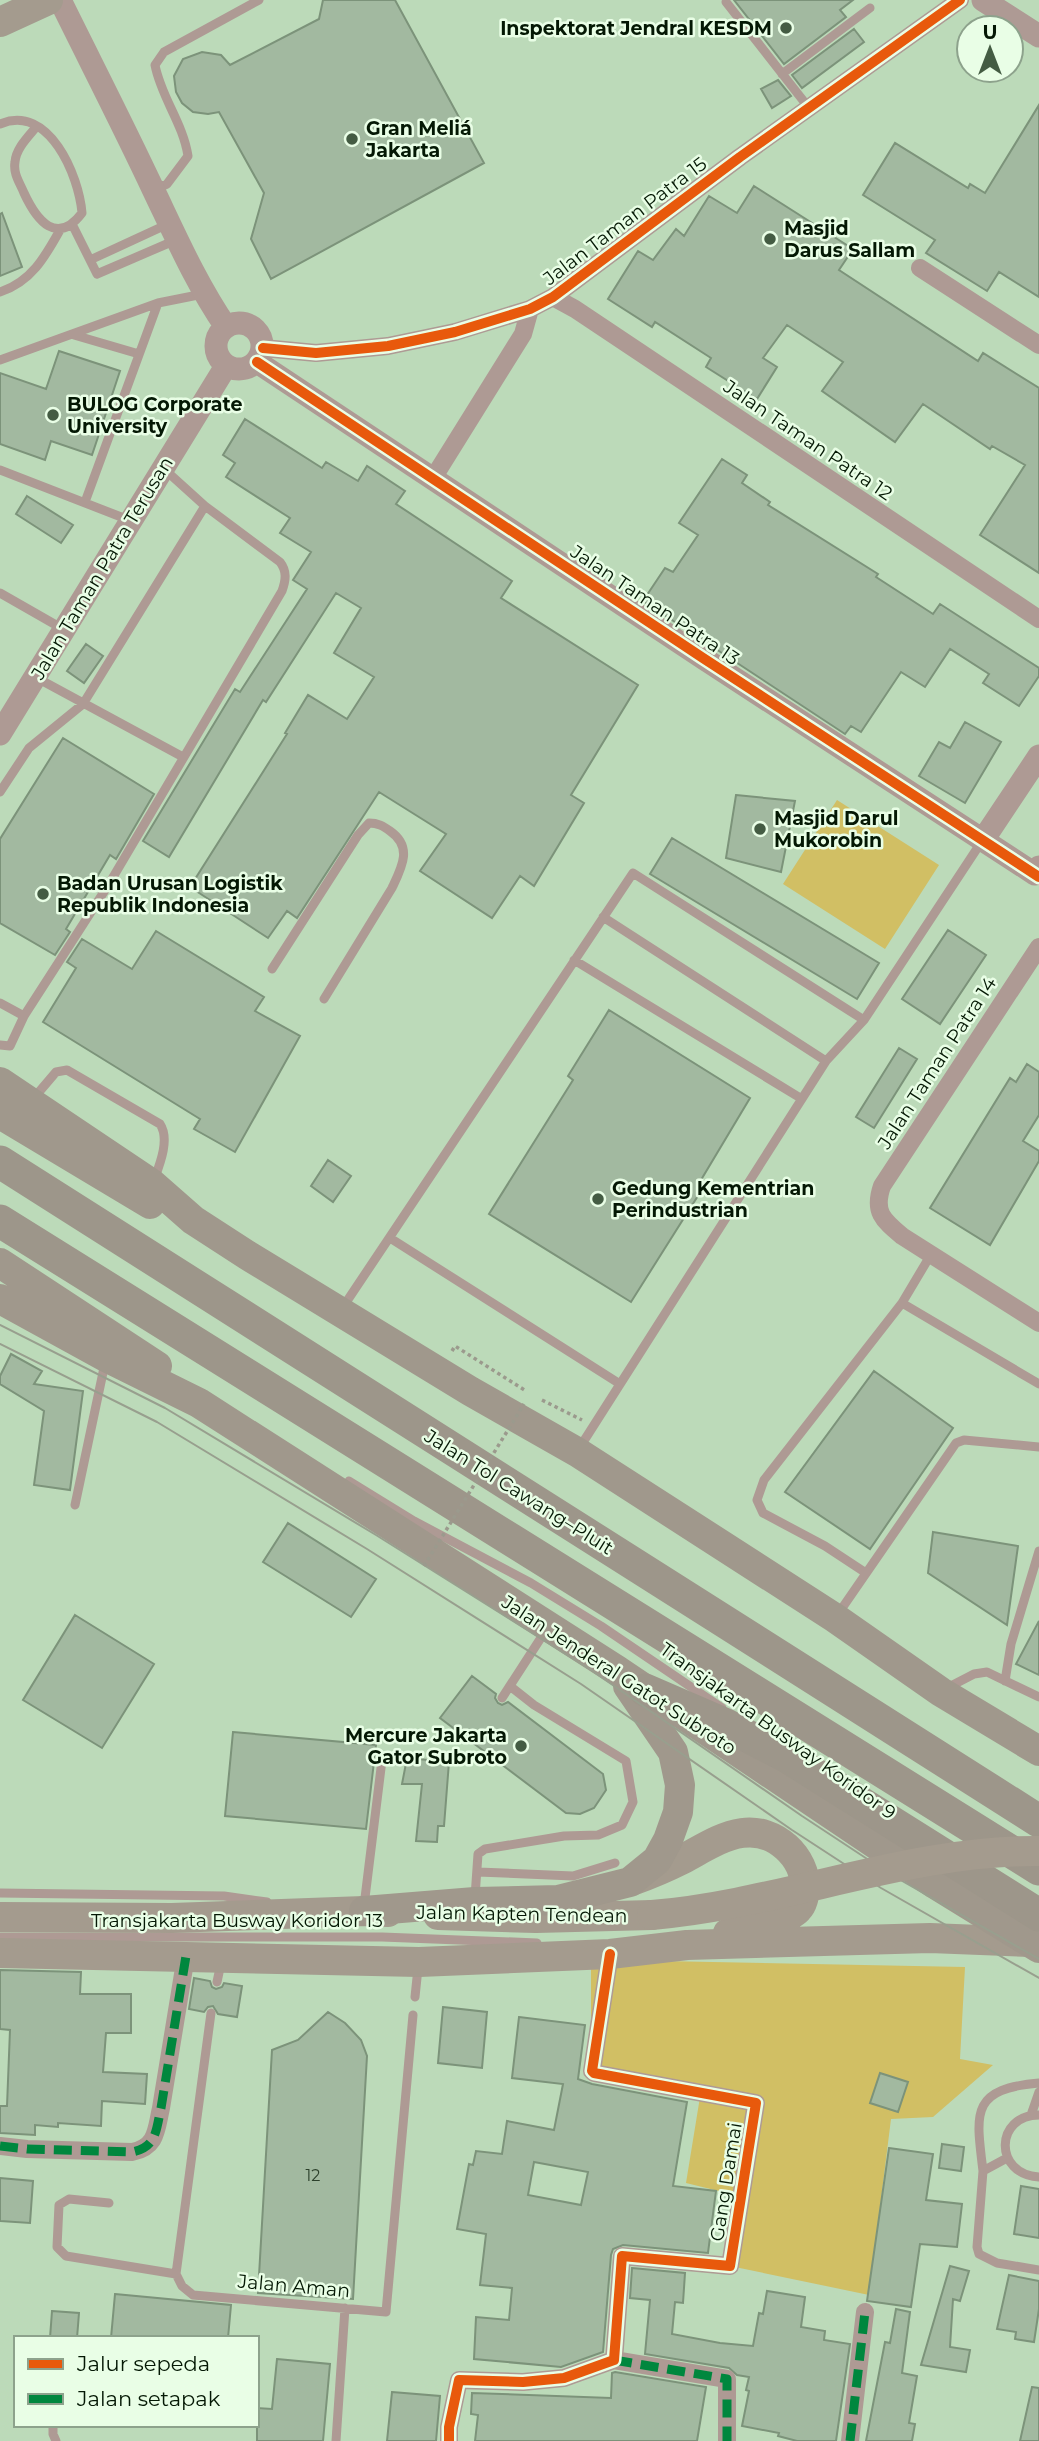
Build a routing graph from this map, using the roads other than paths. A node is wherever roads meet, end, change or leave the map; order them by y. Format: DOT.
graph roads {
  1 [pos="48,0"];
  2 [pos="60,0"];
  3 [pos="258,0"];
  4 [pos="960,0"];
  5 [pos="983,0"];
  6 [pos="726,2"];
  7 [pos="241,5"];
  8 [pos="870,8"];
  9 [pos="0,22"];
  10 [pos="1039,36"];
  11 [pos="782,74"];
  12 [pos="809,108"];
  13 [pos="0,124"];
  14 [pos="37,126"];
  15 [pos="155,194"];
  16 [pos="73,226"];
  17 [pos="60,230"];
  18 [pos="172,232"];
  19 [pos="90,260"];
  20 [pos="920,268"];
  21 [pos="0,292"];
  22 [pos="203,294"];
  23 [pos="553,297"];
  24 [pos="158,303"];
  25 [pos="530,309"];
  26 [pos="226,327"];
  27 [pos="74,335"];
  28 [pos="1039,345"];
  29 [pos="139,354"];
  30 [pos="260,355"];
  31 [pos="0,360"];
  32 [pos="226,366"];
  33 [pos="163,468"];
  34 [pos="0,471"];
  35 [pos="432,480"];
  36 [pos="85,502"];
  37 [pos="205,506"];
  38 [pos="131,520"];
  39 [pos="0,593"];
  40 [pos="1039,620"];
  41 [pos="64,629"];
  42 [pos="35,677"];
  43 [pos="83,704"];
  44 [pos="0,734"];
  45 [pos="1039,756"];
  46 [pos="183,757"];
  47 [pos="0,792"];
  48 [pos="983,840"];
  49 [pos="1038,873"];
  50 [pos="603,917"];
  51 [pos="1039,947"];
  52 [pos="575,960"];
  53 [pos="272,969"];
  54 [pos="324,999"];
  55 [pos="0,1003"];
  56 [pos="24,1016"];
  57 [pos="864,1020"];
  58 [pos="0,1045"];
  59 [pos="826,1061"];
  60 [pos="0,1082"];
  61 [pos="802,1099"];
  62 [pos="30,1101"];
  63 [pos="0,1114"];
  64 [pos="0,1162"];
  65 [pos="152,1184"];
  66 [pos="193,1220"];
  67 [pos="0,1221"];
  68 [pos="390,1238"];
  69 [pos="930,1256"];
  70 [pos="0,1263"];
  71 [pos="0,1299"];
  72 [pos="902,1303"];
  73 [pos="340,1311"];
  74 [pos="1039,1323"];
  75 [pos="106,1357"];
  76 [pos="620,1384"];
  77 [pos="1039,1384"];
  78 [pos="199,1403"];
  79 [pos="254,1426"];
  80 [pos="1039,1447"];
  81 [pos="577,1452"];
  82 [pos="343,1478"];
  83 [pos="384,1503"];
  84 [pos="75,1505"];
  85 [pos="1039,1551"];
  86 [pos="420,1555"];
  87 [pos="866,1573"];
  88 [pos="835,1618"];
  89 [pos="547,1628"];
  90 [pos="618,1671"];
  91 [pos="1005,1681"];
  92 [pos="510,1686"];
  93 [pos="645,1690"];
  94 [pos="941,1692"];
  95 [pos="1039,1697"];
  96 [pos="502,1698"];
  97 [pos="1039,1751"];
  98 [pos="786,1756"];
  99 [pos="382,1760"];
  100 [pos="844,1805"];
  101 [pos="1039,1821"];
  102 [pos="1039,1851"];
  103 [pos="919,1855"];
  104 [pos="941,1869"];
  105 [pos="1039,1869"];
  106 [pos="478,1872"];
  107 [pos="623,1872"];
  108 [pos="0,1892"];
  109 [pos="475,1902"];
  110 [pos="364,1911"];
  111 [pos="0,1917"];
  112 [pos="539,1930"];
  113 [pos="1036,1935"];
  114 [pos="0,1937"];
  115 [pos="516,1942"];
  116 [pos="687,1944"];
  117 [pos="608,1949"];
  118 [pos="0,1953"];
  119 [pos="186,1956"];
  120 [pos="427,1962"];
  121 [pos="415,1997"];
  122 [pos="211,2013"];
  123 [pos="413,2015"];
  124 [pos="1039,2083"];
  125 [pos="1039,2092"];
  126 [pos="1035,2115"];
  127 [pos="0,2146"];
  128 [pos="1007,2158"];
  129 [pos="983,2171"];
  130 [pos="1039,2177"];
  131 [pos="109,2203"];
  132 [pos="1039,2270"];
  133 [pos="176,2274"];
  134 [pos="345,2308"];
  135 [pos="865,2312"];
  136 [pos="614,2360"];
  137 [pos="336,2441"];
  138 [pos="449,2441"];
  139 [pos="727,2441"];
  140 [pos="850,2441"];
  1 -- 9 [label="main road"];
  2 -- 15 [label="street"];
  3 -- 7 [label="lane"];
  4 -- 12 [label="street, Jalan Taman Patra 15"];
  5 -- 10 [label="street"];
  6 -- 11 [label="lane"];
  7 -- 15 [label="lane"];
  8 -- 11 [label="lane"];
  11 -- 12 [label="lane"];
  12 -- 23 [label="street, Jalan Taman Patra 15"];
  13 -- 14 [label="lane"];
  14 -- 16 [label="lane"];
  14 -- 17 [label="lane"];
  15 -- 18 [label="street"];
  16 -- 17 [label="lane"];
  16 -- 19 [label="lane"];
  17 -- 21 [label="lane"];
  18 -- 19 [label="lane"];
  18 -- 19 [label="lane"];
  18 -- 22 [label="street"];
  20 -- 28 [label="street"];
  22 -- 24 [label="lane"];
  22 -- 26 [label="street"];
  23 -- 25 [label="street, Jalan Taman Patra 15"];
  23 -- 40 [label="street, Jalan Taman Patra 12"];
  24 -- 27 [label="lane"];
  24 -- 29 [label="lane"];
  25 -- 30 [label="street, Jalan Taman Patra 15"];
  25 -- 35 [label="street"];
  26 -- 30 [label="street"];
  26 -- 32 [label="street"];
  27 -- 29 [label="lane"];
  27 -- 31 [label="lane"];
  29 -- 36 [label="lane"];
  30 -- 32 [label="street"];
  30 -- 35 [label="street, Jalan Taman Patra 13"];
  32 -- 33 [label="street, Jalan Taman Patra Terusan"];
  33 -- 37 [label="lane"];
  33 -- 38 [label="street, Jalan Taman Patra Terusan"];
  34 -- 36 [label="lane"];
  35 -- 48 [label="street, Jalan Taman Patra 13"];
  36 -- 38 [label="lane"];
  37 -- 43 [label="lane"];
  37 -- 46 [label="lane"];
  38 -- 41 [label="street, Jalan Taman Patra Terusan"];
  39 -- 41 [label="lane"];
  41 -- 42 [label="street, Jalan Taman Patra Terusan"];
  42 -- 43 [label="lane"];
  42 -- 44 [label="street, Jalan Taman Patra Terusan"];
  43 -- 46 [label="lane"];
  43 -- 47 [label="lane"];
  45 -- 48 [label="street"];
  46 -- 56 [label="lane"];
  48 -- 49 [label="street, Jalan Taman Patra 13"];
  48 -- 57 [label="lane"];
  50 -- 52 [label="lane"];
  50 -- 57 [label="lane"];
  50 -- 59 [label="lane"];
  51 -- 69 [label="street, Jalan Taman Patra 14"];
  52 -- 61 [label="lane"];
  52 -- 68 [label="lane"];
  53 -- 54 [label="lane"];
  55 -- 56 [label="lane"];
  56 -- 58 [label="lane"];
  57 -- 59 [label="lane"];
  59 -- 61 [label="lane"];
  60 -- 62 [label="highway"];
  61 -- 76 [label="lane"];
  62 -- 65 [label="highway"];
  62 -- 65 [label="lane"];
  63 -- 66 [label="highway"];
  64 -- 101 [label="highway, Jalan Tol Cawang–Pluit"];
  65 -- 66 [label="highway"];
  66 -- 73 [label="highway"];
  67 -- 105 [label="highway"];
  68 -- 73 [label="lane"];
  68 -- 76 [label="lane"];
  69 -- 72 [label="lane"];
  69 -- 74 [label="street"];
  70 -- 78 [label="highway, Jalan Jenderal Gatot Subroto"];
  71 -- 75 [label="highway, Jalan Jenderal Gatot Subroto"];
  72 -- 77 [label="lane"];
  72 -- 87 [label="lane"];
  73 -- 81 [label="highway"];
  75 -- 78 [label="highway, Jalan Jenderal Gatot Subroto"];
  75 -- 84 [label="lane"];
  76 -- 81 [label="lane"];
  78 -- 79 [label="lane"];
  78 -- 86 [label="highway, Jalan Jenderal Gatot Subroto"];
  80 -- 87 [label="lane"];
  81 -- 88 [label="highway"];
  82 -- 83 [label="lane, Transjakarta Busway Koridor 9"];
  83 -- 86 [label="lane, Transjakarta Busway Koridor 9"];
  83 -- 98 [label="lane, Transjakarta Busway Koridor 9"];
  85 -- 91 [label="lane"];
  86 -- 89 [label="highway, Jalan Jenderal Gatot Subroto"];
  87 -- 88 [label="lane"];
  88 -- 94 [label="highway"];
  89 -- 90 [label="highway, Jalan Jenderal Gatot Subroto"];
  89 -- 92 [label="lane"];
  90 -- 93 [label="highway, Jalan Jenderal Gatot Subroto"];
  90 -- 107 [label="highway"];
  91 -- 94 [label="lane"];
  91 -- 95 [label="lane"];
  92 -- 96 [label="lane"];
  92 -- 106 [label="lane"];
  93 -- 98 [label="highway"];
  93 -- 113 [label="highway, Jalan Jenderal Gatot Subroto"];
  94 -- 97 [label="highway"];
  98 -- 100 [label="lane, Transjakarta Busway Koridor 9"];
  98 -- 113 [label="highway"];
  99 -- 110 [label="lane"];
  102 -- 112 [label="main road, Jalan Kapten Tendean, bridge"];
  103 -- 104 [label="lane"];
  106 -- 107 [label="lane"];
  106 -- 109 [label="lane"];
  107 -- 109 [label="highway"];
  107 -- 116 [label="main road"];
  108 -- 110 [label="lane, Transjakarta Busway Koridor 13"];
  109 -- 110 [label="highway"];
  110 -- 111 [label="main road, Jalan Kapten Tendean"];
  110 -- 112 [label="main road, Jalan Kapten Tendean"];
  112 -- 115 [label="lane, Transjakarta Busway Koridor 13"];
  113 -- 116 [label="main road, Jalan Kapten Tendean"];
  114 -- 115 [label="lane, Transjakarta Busway Koridor 13"];
  115 -- 120 [label="lane, Transjakarta Busway Koridor 13"];
  116 -- 117 [label="main road, Jalan Kapten Tendean"];
  117 -- 120 [label="main road, Jalan Kapten Tendean"];
  117 -- 136 [label="street, Gang Damai"];
  118 -- 119 [label="main road, Jalan Kapten Tendean"];
  119 -- 120 [label="main road, Jalan Kapten Tendean"];
  119 -- 127 [label="street"];
  120 -- 121 [label="lane"];
  122 -- 133 [label="lane"];
  123 -- 134 [label="lane, Jalan Aman"];
  124 -- 129 [label="lane"];
  125 -- 126 [label="lane"];
  126 -- 128 [label="lane"];
  128 -- 129 [label="lane"];
  128 -- 130 [label="lane"];
  129 -- 132 [label="lane"];
  131 -- 133 [label="lane"];
  133 -- 134 [label="lane, Jalan Aman"];
  134 -- 137 [label="lane"];
  135 -- 140 [label="street"];
  136 -- 138 [label="street"];
  136 -- 139 [label="street"];
}
